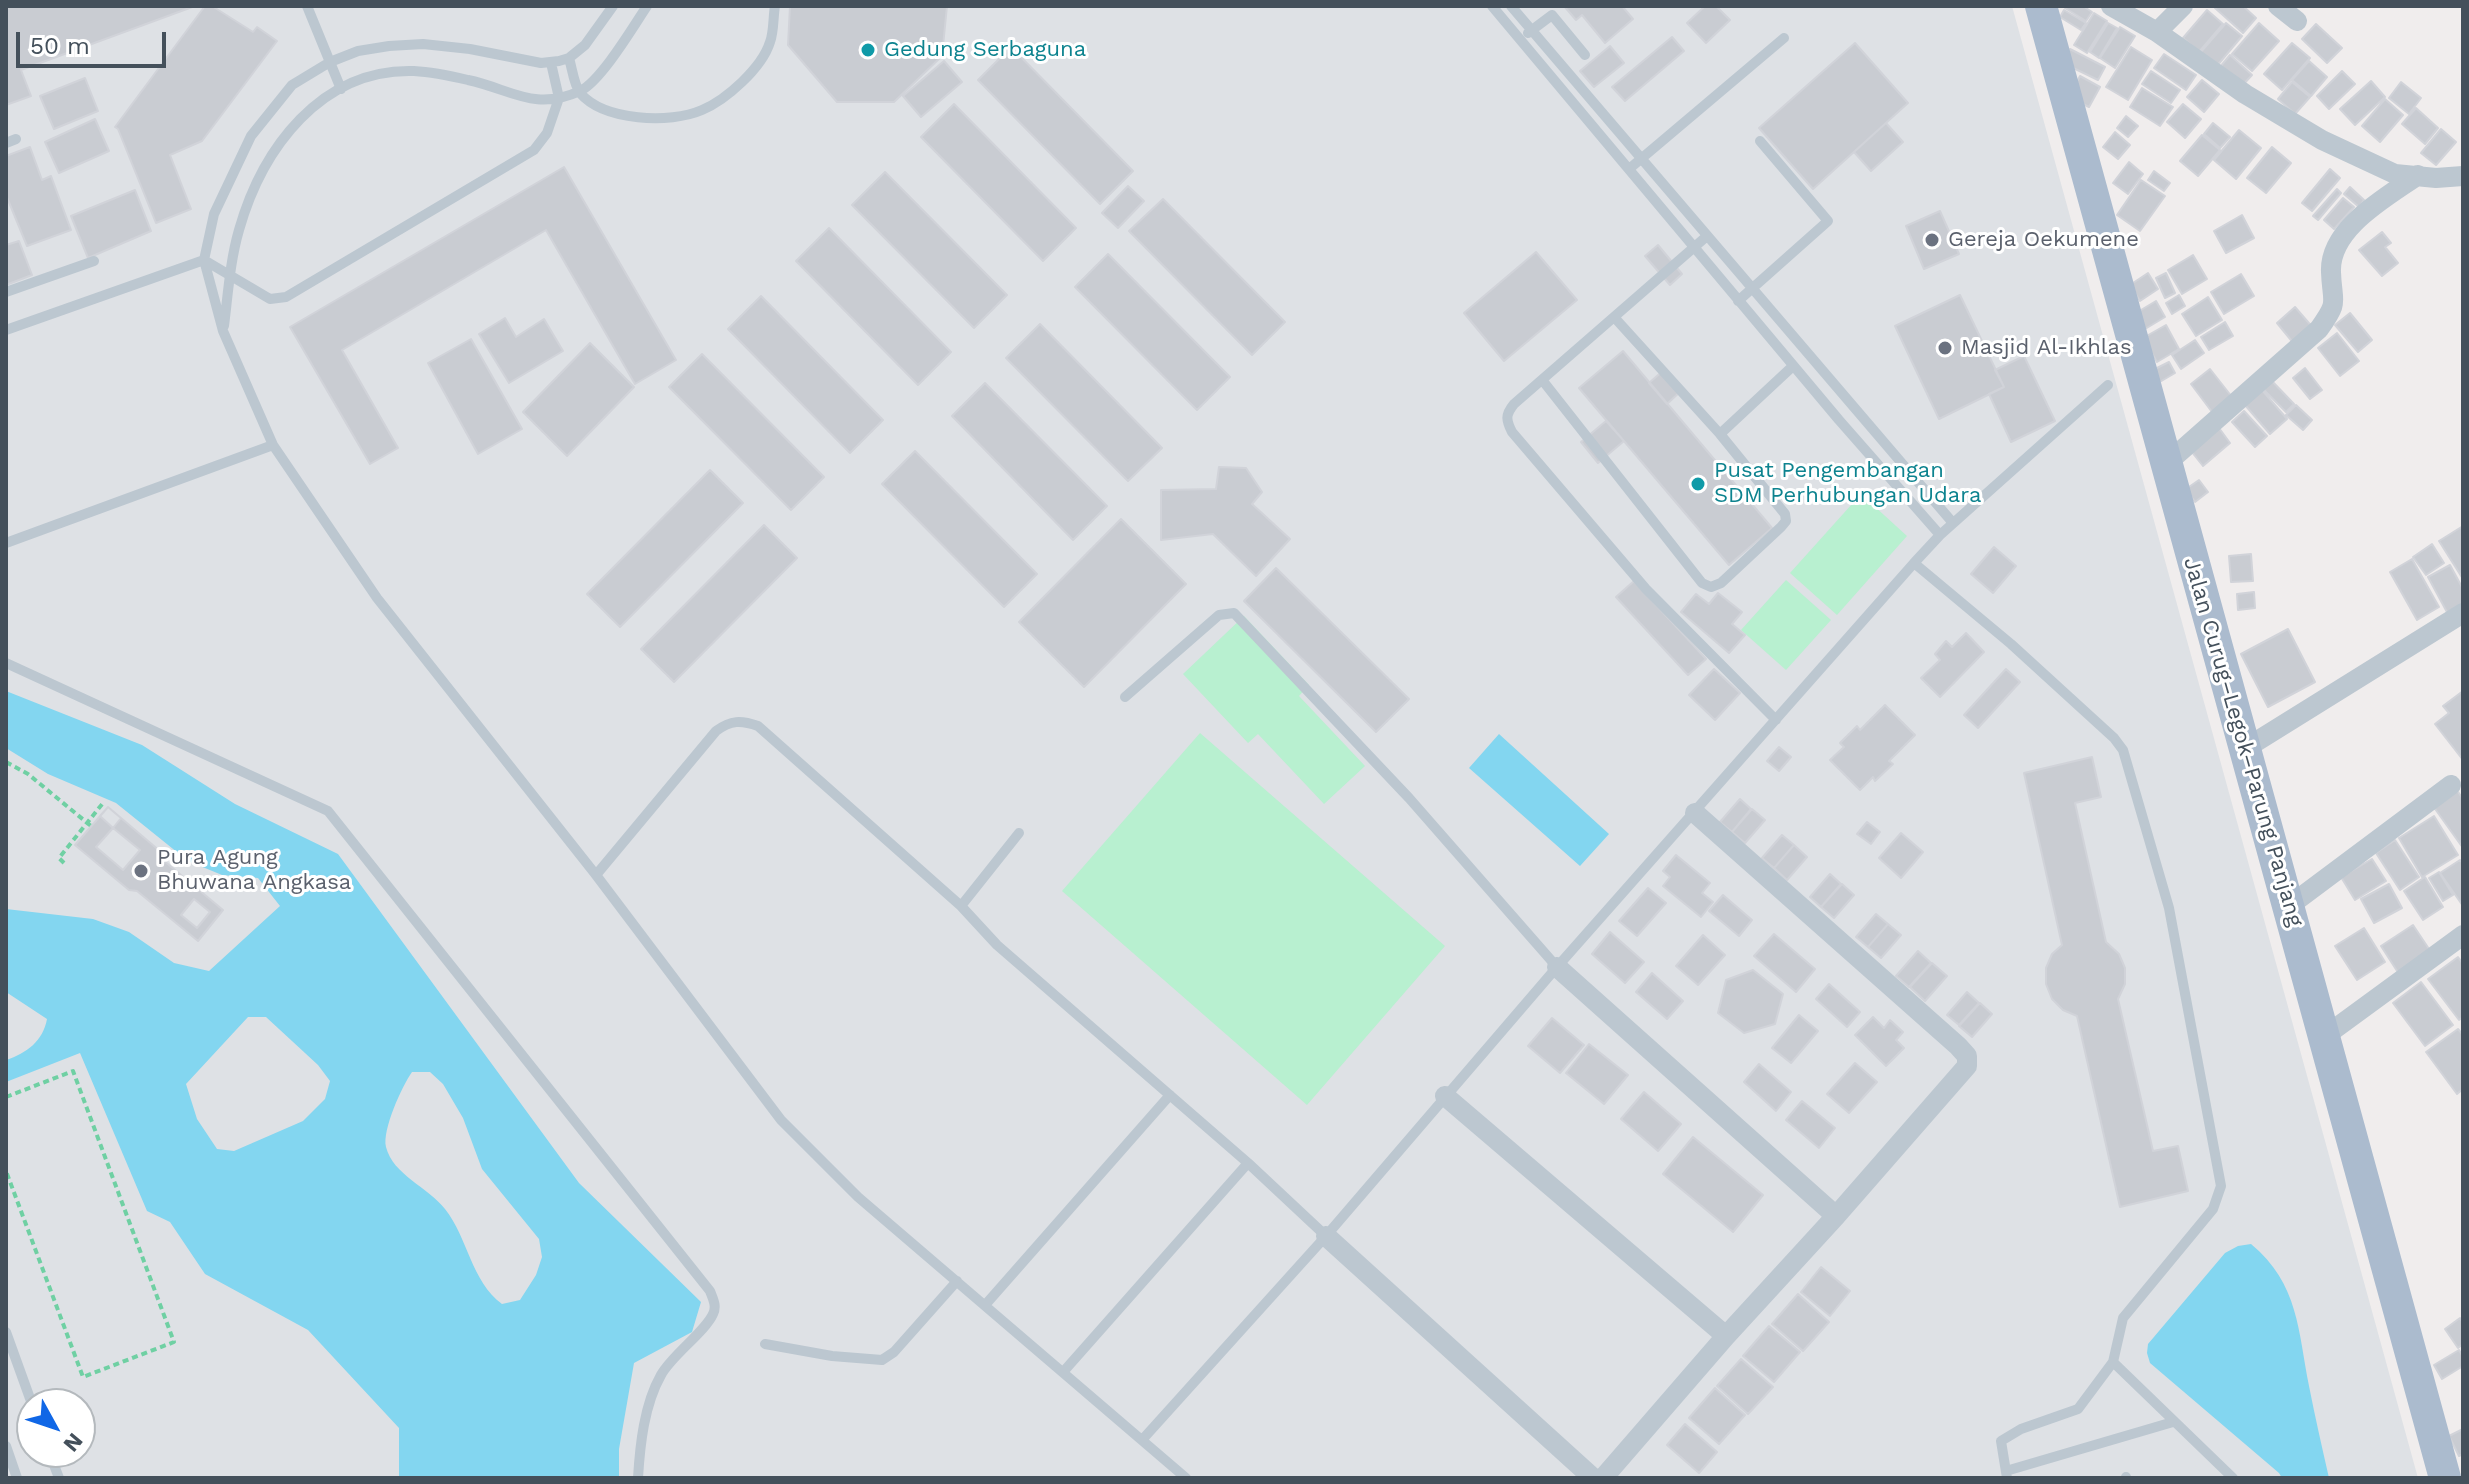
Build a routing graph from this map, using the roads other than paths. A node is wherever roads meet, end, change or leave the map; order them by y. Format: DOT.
graph roads {
  1 [pos="307,6"];
  2 [pos="613,6"];
  3 [pos="647,6"];
  4 [pos="775,6"];
  5 [pos="1492,6"];
  6 [pos="1511,6"];
  7 [pos="2041,6"];
  8 [pos="2183,6"];
  9 [pos="2278,6"];
  10 [pos="2114,7"];
  11 [pos="2297,21"];
  12 [pos="1531,30"];
  13 [pos="2157,32"];
  14 [pos="1784,38"];
  15 [pos="1520,39"];
  16 [pos="1585,55"];
  17 [pos="569,58"];
  18 [pos="330,62"];
  19 [pos="551,63"];
  20 [pos="341,89"];
  21 [pos="579,92"];
  22 [pos="559,98"];
  23 [pos="1760,141"];
  24 [pos="1641,158"];
  25 [pos="1629,169"];
  26 [pos="2418,175"];
  27 [pos="2463,176"];
  28 [pos="1707,236"];
  29 [pos="1693,248"];
  30 [pos="204,260"];
  31 [pos="94,261"];
  32 [pos="230,277"];
  33 [pos="1752,288"];
  34 [pos="6,292"];
  35 [pos="1738,301"];
  36 [pos="1614,317"];
  37 [pos="6,330"];
  38 [pos="223,331"];
  39 [pos="1793,366"];
  40 [pos="1543,381"];
  41 [pos="2108,385"];
  42 [pos="1720,434"];
  43 [pos="273,445"];
  44 [pos="2166,464"];
  45 [pos="1953,523"];
  46 [pos="1940,535"];
  47 [pos="6,543"];
  48 [pos="1914,563"];
  49 [pos="2463,613"];
  50 [pos="6,663"];
  51 [pos="1125,697"];
  52 [pos="1776,720"];
  53 [pos="2246,748"];
  54 [pos="2451,785"];
  55 [pos="1695,813"];
  56 [pos="1019,833"];
  57 [pos="596,875"];
  58 [pos="961,906"];
  59 [pos="2289,906"];
  60 [pos="2463,935"];
  61 [pos="1557,967"];
  62 [pos="2325,1036"];
  63 [pos="1170,1095"];
  64 [pos="1445,1096"];
  65 [pos="1248,1163"];
  66 [pos="1836,1216"];
  67 [pos="1326,1236"];
  68 [pos="957,1281"];
  69 [pos="986,1304"];
  70 [pos="6,1332"];
  71 [pos="1726,1336"];
  72 [pos="765,1344"];
  73 [pos="2113,1362"];
  74 [pos="1064,1371"];
  75 [pos="26,1388"];
  76 [pos="2173,1422"];
  77 [pos="1142,1440"];
  78 [pos="6,1446"];
  79 [pos="2006,1474"];
  80 [pos="17,1478"];
  81 [pos="638,1478"];
  82 [pos="1186,1478"];
  83 [pos="1593,1478"];
  84 [pos="1603,1478"];
  85 [pos="2233,1478"];
  86 [pos="2445,1478"];
  1 -- 18 [label="lane"];
  2 -- 17 [label="lane"];
  3 -- 21 [label="lane"];
  4 -- 21 [label="lane"];
  5 -- 15 [label="lane"];
  6 -- 12 [label="lane"];
  7 -- 44 [label="main road, Jalan Curug–Legok–Parung Panjang"];
  8 -- 13 [label="street"];
  9 -- 11 [label="street"];
  10 -- 13 [label="street"];
  12 -- 15 [label="lane"];
  12 -- 16 [label="lane"];
  12 -- 24 [label="lane"];
  13 -- 26 [label="street"];
  14 -- 24 [label="lane"];
  15 -- 25 [label="lane"];
  17 -- 19 [label="lane"];
  17 -- 21 [label="lane"];
  18 -- 19 [label="lane"];
  18 -- 20 [label="lane"];
  18 -- 30 [label="lane"];
  19 -- 22 [label="lane"];
  20 -- 22 [label="lane"];
  20 -- 32 [label="lane"];
  21 -- 22 [label="lane"];
  22 -- 32 [label="lane"];
  23 -- 33 [label="lane"];
  24 -- 25 [label="lane"];
  24 -- 28 [label="lane"];
  25 -- 29 [label="lane"];
  26 -- 27 [label="street"];
  26 -- 44 [label="street"];
  28 -- 29 [label="lane"];
  28 -- 33 [label="lane"];
  29 -- 35 [label="lane"];
  29 -- 36 [label="lane"];
  30 -- 32 [label="lane"];
  30 -- 37 [label="lane"];
  30 -- 38 [label="lane"];
  31 -- 34 [label="lane"];
  32 -- 38 [label="lane"];
  33 -- 35 [label="lane"];
  33 -- 45 [label="lane"];
  35 -- 39 [label="lane"];
  36 -- 40 [label="lane"];
  36 -- 42 [label="lane"];
  38 -- 43 [label="lane"];
  39 -- 42 [label="lane"];
  39 -- 46 [label="lane"];
  40 -- 42 [label="lane"];
  40 -- 52 [label="lane"];
  41 -- 45 [label="lane"];
  43 -- 47 [label="lane"];
  43 -- 57 [label="lane"];
  44 -- 53 [label="main road, Jalan Curug–Legok–Parung Panjang"];
  45 -- 46 [label="lane"];
  46 -- 48 [label="lane"];
  48 -- 52 [label="lane"];
  48 -- 73 [label="lane"];
  49 -- 53 [label="street"];
  50 -- 81 [label="lane"];
  51 -- 61 [label="lane"];
  52 -- 55 [label="lane"];
  53 -- 59 [label="main road, Jalan Curug–Legok–Parung Panjang"];
  54 -- 59 [label="street"];
  55 -- 61 [label="lane"];
  55 -- 66 [label="street"];
  56 -- 58 [label="lane"];
  57 -- 58 [label="lane"];
  57 -- 68 [label="lane"];
  58 -- 63 [label="lane"];
  59 -- 62 [label="main road, Jalan Curug–Legok–Parung Panjang"];
  60 -- 62 [label="street"];
  61 -- 64 [label="lane"];
  61 -- 66 [label="street"];
  62 -- 86 [label="main road, Jalan Curug–Legok–Parung Panjang"];
  63 -- 65 [label="lane"];
  63 -- 69 [label="lane"];
  64 -- 67 [label="lane"];
  64 -- 71 [label="street"];
  65 -- 67 [label="lane"];
  65 -- 74 [label="lane"];
  66 -- 71 [label="street"];
  67 -- 77 [label="lane"];
  67 -- 83 [label="street"];
  68 -- 69 [label="lane"];
  68 -- 72 [label="lane"];
  69 -- 74 [label="lane"];
  70 -- 75 [label="lane"];
  71 -- 84 [label="street"];
  73 -- 76 [label="lane"];
  73 -- 79 [label="lane"];
  74 -- 77 [label="lane"];
  76 -- 79 [label="lane"];
  76 -- 85 [label="lane"];
  77 -- 82 [label="lane"];
  78 -- 80 [label="lane"];
}
